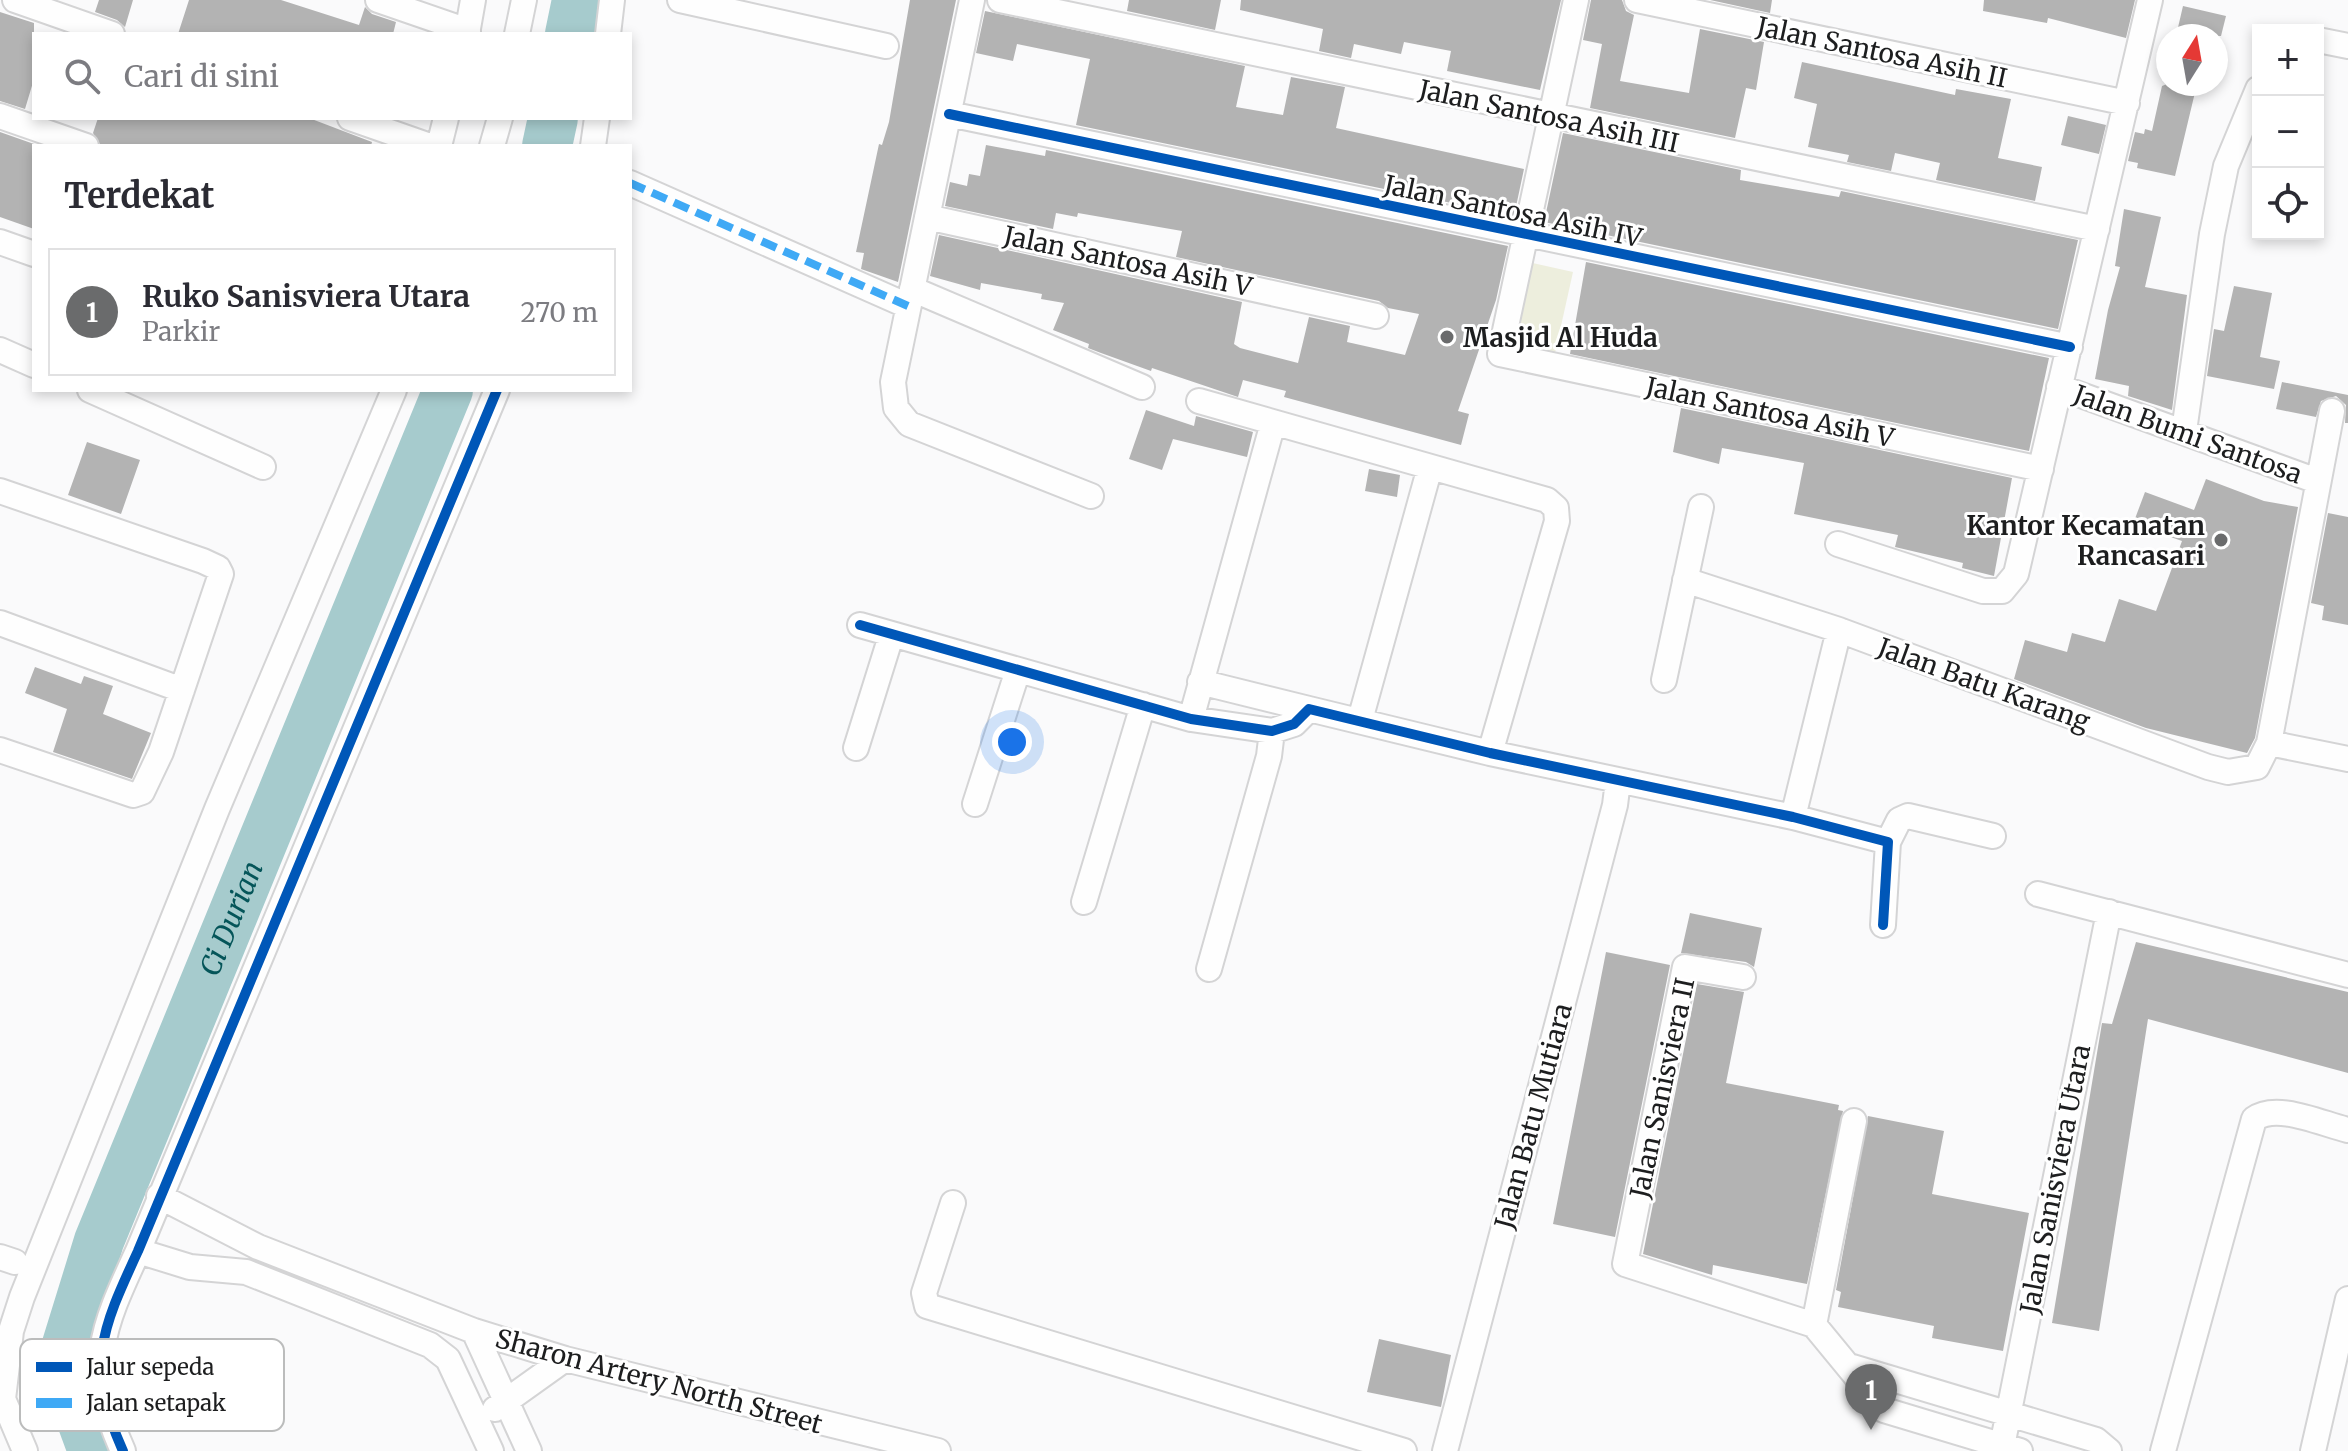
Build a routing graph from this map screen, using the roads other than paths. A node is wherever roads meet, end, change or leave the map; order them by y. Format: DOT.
graph roads {
  1 [pos="15,0"];
  2 [pos="378,0"];
  3 [pos="473,0"];
  4 [pos="524,0"];
  5 [pos="612,0"];
  6 [pos="680,0"];
  7 [pos="972,0"];
  8 [pos="1000,0"];
  9 [pos="1576,0"];
  10 [pos="1637,0"];
  11 [pos="2150,0"];
  12 [pos="742,8"];
  13 [pos="106,32"];
  14 [pos="467,32"];
  15 [pos="517,32"];
  16 [pos="608,32"];
  17 [pos="2324,41"];
  18 [pos="886,46"];
  19 [pos="2348,46"];
  20 [pos="2255,96"];
  21 [pos="2127,103"];
  22 [pos="949,114"];
  23 [pos="0,116"];
  24 [pos="1551,117"];
  25 [pos="356,120"];
  26 [pos="446,120"];
  27 [pos="499,120"];
  28 [pos="597,120"];
  29 [pos="80,144"];
  30 [pos="424,144"];
  31 [pos="440,144"];
  32 [pos="493,144"];
  33 [pos="593,144"];
  34 [pos="632,184"];
  35 [pos="927,217"];
  36 [pos="2097,229"];
  37 [pos="1524,237"];
  38 [pos="0,242"];
  39 [pos="32,253"];
  40 [pos="910,298"];
  41 [pos="1376,316"];
  42 [pos="2070,347"];
  43 [pos="0,350"];
  44 [pos="32,364"];
  45 [pos="1142,387"];
  46 [pos="2059,387"];
  47 [pos="94,392"];
  48 [pos="393,392"];
  49 [pos="496,392"];
  50 [pos="1199,401"];
  51 [pos="2332,411"];
  52 [pos="1273,423"];
  53 [pos="2184,431"];
  54 [pos="263,467"];
  55 [pos="1430,467"];
  56 [pos="2041,469"];
  57 [pos="2317,481"];
  58 [pos="0,491"];
  59 [pos="1091,496"];
  60 [pos="1701,507"];
  61 [pos="1838,544"];
  62 [pos="1685,580"];
  63 [pos="0,623"];
  64 [pos="860,625"];
  65 [pos="1839,630"];
  66 [pos="891,636"];
  67 [pos="1018,670"];
  68 [pos="1664,680"];
  69 [pos="1200,682"];
  70 [pos="182,690"];
  71 [pos="1143,705"];
  72 [pos="1309,709"];
  73 [pos="1191,719"];
  74 [pos="1360,720"];
  75 [pos="1272,731"];
  76 [pos="2269,743"];
  77 [pos="856,748"];
  78 [pos="0,750"];
  79 [pos="1490,753"];
  80 [pos="2348,759"];
  81 [pos="1618,781"];
  82 [pos="975,804"];
  83 [pos="1793,817"];
  84 [pos="1993,836"];
  85 [pos="1888,842"];
  86 [pos="2038,894"];
  87 [pos="1084,902"];
  88 [pos="2109,912"];
  89 [pos="1883,925"];
  90 [pos="1209,969"];
  91 [pos="2348,975"];
  92 [pos="1743,977"];
  93 [pos="1854,1121"];
  94 [pos="2348,1130"];
  95 [pos="159,1196"];
  96 [pos="953,1203"];
  97 [pos="249,1242"];
  98 [pos="138,1251"];
  99 [pos="242,1271"];
  100 [pos="326,1275"];
  101 [pos="2348,1299"];
  102 [pos="315,1302"];
  103 [pos="1814,1325"];
  104 [pos="474,1331"];
  105 [pos="104,1339"];
  106 [pos="565,1359"];
  107 [pos="1849,1366"];
  108 [pos="505,1399"];
  109 [pos="2008,1415"];
  110 [pos="479,1425"];
  111 [pos="114,1431"];
  112 [pos="878,1445"];
  113 [pos="2008,1449"];
  114 [pos="25,1451"];
  115 [pos="123,1451"];
  116 [pos="491,1451"];
  117 [pos="529,1451"];
  118 [pos="938,1451"];
  119 [pos="1404,1451"];
  120 [pos="1445,1451"];
  121 [pos="2109,1451"];
  122 [pos="2163,1451"];
  123 [pos="2313,1451"];
  1 -- 13 [label="street"];
  2 -- 14 [label="street"];
  3 -- 14 [label="street"];
  4 -- 15 [label="street"];
  5 -- 16 [label="street"];
  6 -- 12 [label="street"];
  7 -- 22 [label="street"];
  8 -- 24 [label="street, Jalan Santosa Asih III"];
  9 -- 24 [label="street"];
  10 -- 21 [label="street, Jalan Santosa Asih II"];
  11 -- 21 [label="street"];
  12 -- 18 [label="street"];
  17 -- 19 [label="street"];
  20 -- 53 [label="street"];
  21 -- 36 [label="street"];
  22 -- 35 [label="street"];
  22 -- 37 [label="street, Jalan Santosa Asih IV"];
  23 -- 29 [label="street"];
  24 -- 36 [label="street, Jalan Santosa Asih III"];
  24 -- 37 [label="street"];
  25 -- 30 [label="street"];
  26 -- 31 [label="street"];
  27 -- 32 [label="street"];
  28 -- 33 [label="street"];
  34 -- 40 [label="street"];
  35 -- 40 [label="street"];
  35 -- 41 [label="street, Jalan Santosa Asih V"];
  36 -- 42 [label="street"];
  37 -- 42 [label="street, Jalan Santosa Asih IV"];
  37 -- 56 [label="street, Jalan Santosa Asih V"];
  38 -- 39 [label="street"];
  40 -- 45 [label="street"];
  40 -- 59 [label="street"];
  42 -- 46 [label="street"];
  43 -- 44 [label="street"];
  46 -- 53 [label="street, Jalan Bumi Santosa"];
  46 -- 56 [label="street"];
  47 -- 54 [label="street"];
  48 -- 114 [label="street"];
  49 -- 95 [label="street"];
  50 -- 52 [label="street"];
  51 -- 57 [label="street"];
  52 -- 55 [label="street"];
  52 -- 69 [label="street"];
  53 -- 57 [label="street, Jalan Bumi Santosa"];
  55 -- 74 [label="street"];
  55 -- 79 [label="street"];
  56 -- 61 [label="street"];
  57 -- 76 [label="street"];
  58 -- 70 [label="street"];
  60 -- 62 [label="street"];
  62 -- 65 [label="street, Jalan Batu Karang"];
  62 -- 68 [label="street"];
  63 -- 70 [label="street"];
  64 -- 66 [label="street"];
  65 -- 76 [label="street, Jalan Batu Karang"];
  65 -- 83 [label="street"];
  66 -- 67 [label="street"];
  66 -- 77 [label="street"];
  67 -- 71 [label="street"];
  67 -- 82 [label="street"];
  69 -- 72 [label="street"];
  69 -- 73 [label="street"];
  70 -- 78 [label="street"];
  71 -- 73 [label="street"];
  71 -- 87 [label="street"];
  72 -- 74 [label="street"];
  72 -- 75 [label="street"];
  73 -- 75 [label="street"];
  74 -- 79 [label="street"];
  75 -- 90 [label="street"];
  76 -- 80 [label="street"];
  79 -- 81 [label="street"];
  81 -- 83 [label="street"];
  81 -- 120 [label="street, Jalan Batu Mutiara"];
  83 -- 85 [label="street"];
  84 -- 85 [label="street"];
  85 -- 89 [label="street"];
  86 -- 88 [label="street"];
  88 -- 91 [label="street"];
  88 -- 109 [label="street, Jalan Sanisviera Utara"];
  92 -- 103 [label="street, Jalan Sanisviera II"];
  93 -- 103 [label="street"];
  94 -- 122 [label="street"];
  95 -- 97 [label="street, Sharon Artery North Street"];
  95 -- 98 [label="street"];
  96 -- 119 [label="street"];
  97 -- 99 [label="street"];
  97 -- 100 [label="street, Sharon Artery North Street"];
  98 -- 99 [label="street"];
  98 -- 105 [label="street"];
  99 -- 102 [label="street"];
  100 -- 102 [label="street"];
  100 -- 104 [label="street, Sharon Artery North Street"];
  101 -- 123 [label="street"];
  102 -- 110 [label="street"];
  103 -- 107 [label="street"];
  104 -- 106 [label="street, Sharon Artery North Street"];
  104 -- 108 [label="street"];
  106 -- 108 [label="street"];
  106 -- 112 [label="street, Sharon Artery North Street"];
  107 -- 109 [label="street"];
  107 -- 113 [label="street"];
  108 -- 110 [label="street"];
  108 -- 117 [label="street"];
  109 -- 113 [label="street, Jalan Sanisviera Utara"];
  109 -- 121 [label="street"];
  110 -- 116 [label="street"];
  111 -- 115 [label="street"];
  112 -- 118 [label="street, Sharon Artery North Street"];
}
